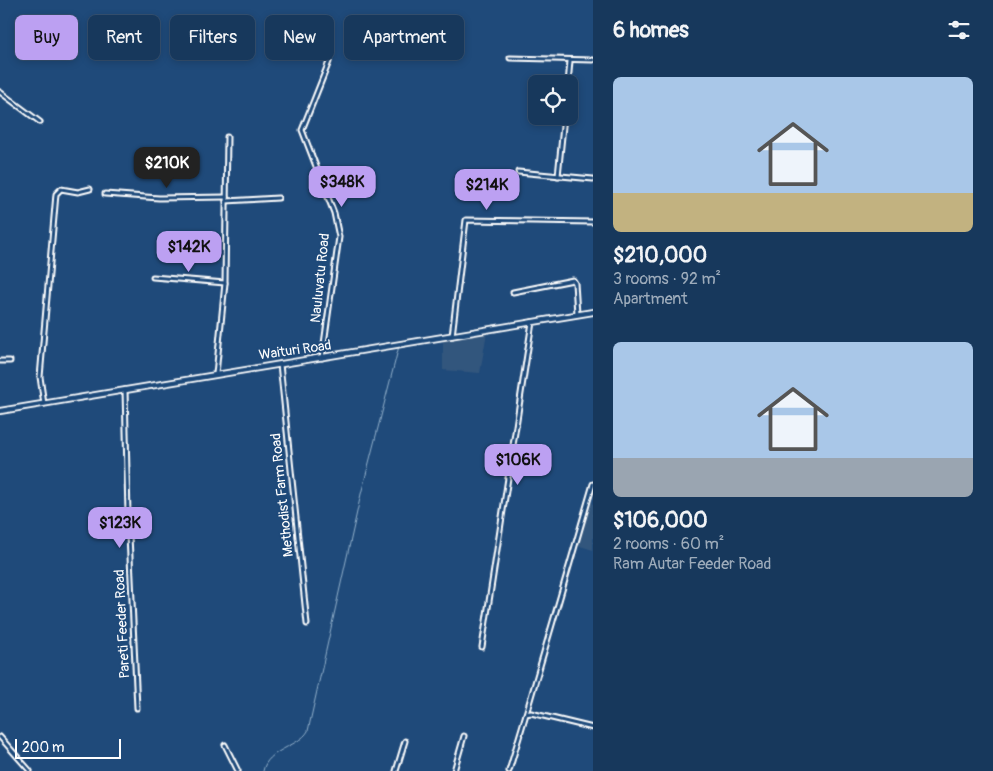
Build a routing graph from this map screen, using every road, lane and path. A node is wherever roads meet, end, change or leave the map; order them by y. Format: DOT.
graph roads {
  1 [pos="510,58"];
  2 [pos="593,60"];
  3 [pos="570,61"];
  4 [pos="329,62"];
  5 [pos="569,75"];
  6 [pos="0,92"];
  7 [pos="40,122"];
  8 [pos="563,125"];
  9 [pos="227,137"];
  10 [pos="518,172"];
  11 [pos="558,176"];
  12 [pos="593,179"];
  13 [pos="90,189"];
  14 [pos="105,194"];
  15 [pos="278,198"];
  16 [pos="226,199"];
  17 [pos="593,222"];
  18 [pos="153,277"];
  19 [pos="225,283"];
  20 [pos="513,292"];
  21 [pos="593,312"];
  22 [pos="577,314"];
  23 [pos="532,322"];
  24 [pos="452,336"];
  25 [pos="322,358"];
  26 [pos="10,360"];
  27 [pos="0,361"];
  28 [pos="280,363"];
  29 [pos="216,374"];
  30 [pos="125,390"];
  31 [pos="44,404"];
  32 [pos="0,411"];
  33 [pos="593,484"];
  34 [pos="307,624"];
  35 [pos="482,647"];
  36 [pos="137,708"];
  37 [pos="526,714"];
  38 [pos="593,728"];
  39 [pos="464,736"];
  40 [pos="0,737"];
  41 [pos="405,741"];
  42 [pos="225,746"];
  43 [pos="30,771"];
  44 [pos="238,771"];
  45 [pos="396,771"];
  46 [pos="454,771"];
  47 [pos="509,771"];
  1 -- 3 [label="street"];
  2 -- 3 [label="street"];
  3 -- 5 [label="street"];
  4 -- 25 [label="street, Nauluvatu Road"];
  6 -- 7 [label="street"];
  8 -- 11 [label="street"];
  9 -- 16 [label="street"];
  10 -- 11 [label="street"];
  11 -- 12 [label="street"];
  13 -- 31 [label="street"];
  14 -- 16 [label="street"];
  15 -- 16 [label="street"];
  16 -- 19 [label="street"];
  17 -- 24 [label="street"];
  18 -- 19 [label="street"];
  19 -- 29 [label="street"];
  20 -- 22 [label="street"];
  21 -- 22 [label="main road, Waituri Road"];
  22 -- 23 [label="main road, Waituri Road"];
  23 -- 24 [label="main road, Waituri Road"];
  23 -- 35 [label="street"];
  24 -- 25 [label="main road, Waituri Road"];
  25 -- 28 [label="main road, Waituri Road"];
  26 -- 27 [label="street"];
  28 -- 29 [label="main road, Waituri Road"];
  28 -- 34 [label="street, Methodist Farm Road"];
  29 -- 30 [label="main road, Waituri Road"];
  30 -- 31 [label="main road, Waituri Road"];
  30 -- 36 [label="street, Pareti Feeder Road"];
  31 -- 32 [label="main road, Waituri Road"];
  33 -- 37 [label="street"];
  37 -- 38 [label="street"];
  37 -- 47 [label="street"];
  39 -- 46 [label="street"];
  40 -- 43 [label="street"];
  41 -- 45 [label="street"];
  42 -- 44 [label="street"];
}
